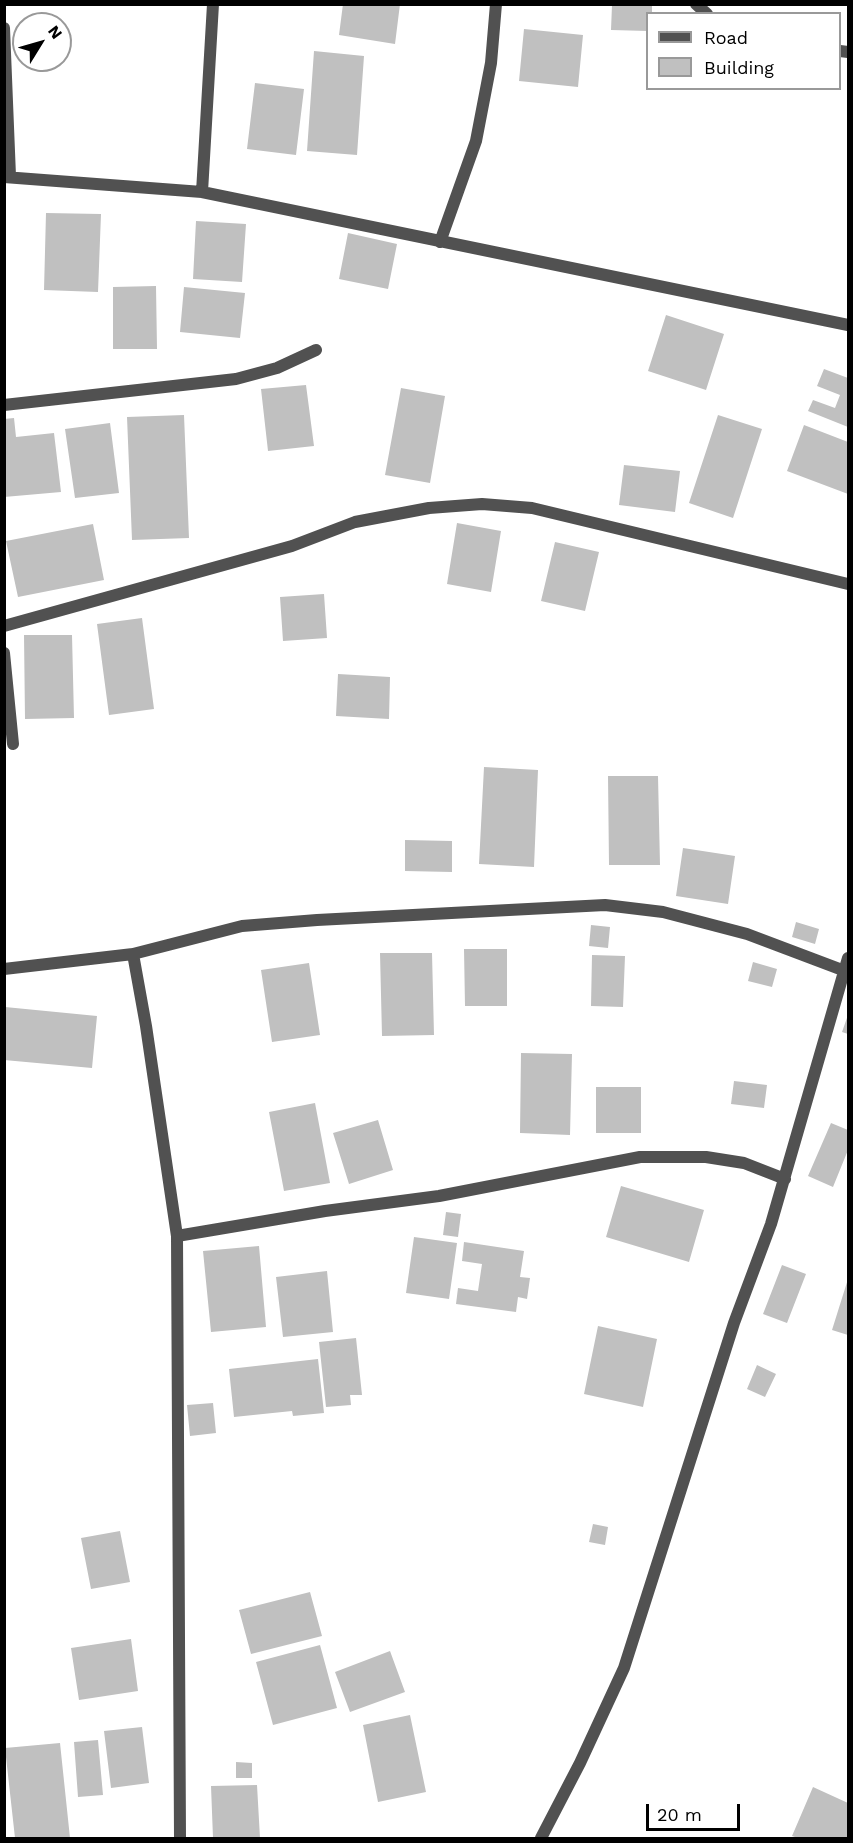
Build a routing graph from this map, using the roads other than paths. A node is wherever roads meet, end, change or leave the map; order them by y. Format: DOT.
graph roads {
  1 [pos="213,4"];
  2 [pos="496,4"];
  3 [pos="4,28"];
  4 [pos="8,176"];
  5 [pos="202,192"];
  6 [pos="440,242"];
  7 [pos="849,325"];
  8 [pos="316,350"];
  9 [pos="4,405"];
  10 [pos="849,584"];
  11 [pos="4,626"];
  12 [pos="4,653"];
  13 [pos="13,744"];
  14 [pos="133,954"];
  15 [pos="849,958"];
  16 [pos="4,969"];
  17 [pos="845,971"];
  18 [pos="785,1179"];
  19 [pos="177,1236"];
  20 [pos="180,1839"];
  21 [pos="541,1839"];
  1 -- 5 [label="street"];
  2 -- 6 [label="street"];
  3 -- 4 [label="street"];
  4 -- 5 [label="street"];
  5 -- 6 [label="street"];
  6 -- 7 [label="street"];
  8 -- 9 [label="street"];
  10 -- 11 [label="street"];
  12 -- 13 [label="street"];
  14 -- 16 [label="street"];
  14 -- 17 [label="street"];
  14 -- 19 [label="street"];
  15 -- 17 [label="street"];
  17 -- 18 [label="street"];
  18 -- 19 [label="street"];
  18 -- 21 [label="street"];
  19 -- 20 [label="street"];
}
